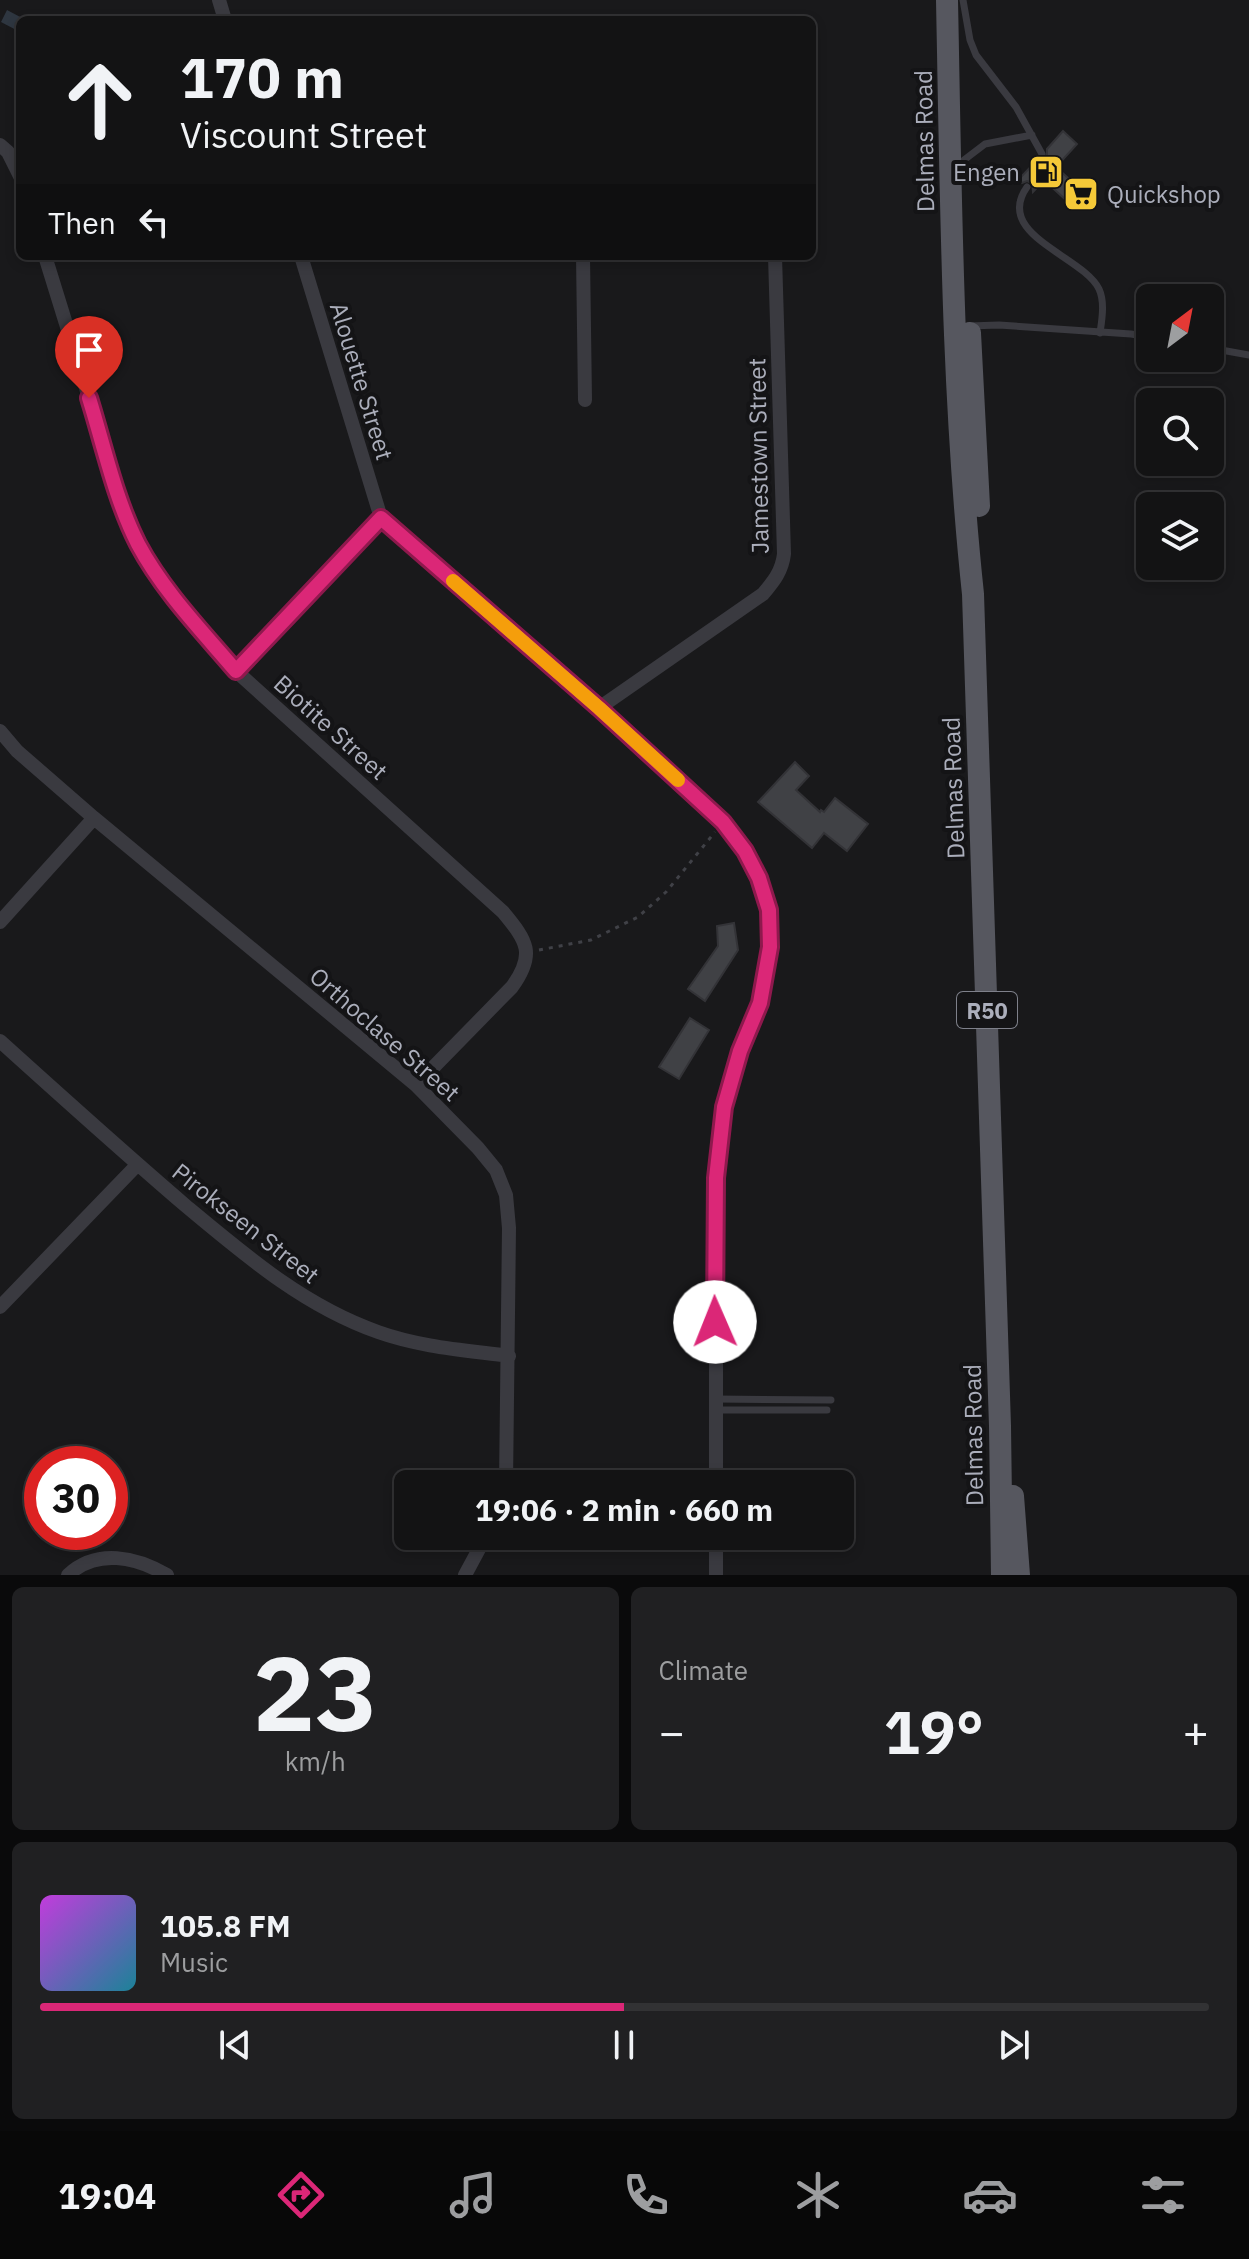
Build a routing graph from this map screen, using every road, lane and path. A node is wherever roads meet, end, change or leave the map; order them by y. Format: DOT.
graph roads {
  1 [pos="947,0"];
  2 [pos="962,0"];
  3 [pos="1032,135"];
  4 [pos="0,145"];
  5 [pos="1042,154"];
  6 [pos="964,160"];
  7 [pos="16,168"];
  8 [pos="1027,187"];
  9 [pos="46,260"];
  10 [pos="302,260"];
  11 [pos="583,260"];
  12 [pos="775,260"];
  13 [pos="962,326"];
  14 [pos="1100,333"];
  15 [pos="1136,335"];
  16 [pos="1224,351"];
  17 [pos="1249,355"];
  18 [pos="585,400"];
  19 [pos="381,518"];
  20 [pos="236,671"];
  21 [pos="599,708"];
  22 [pos="0,731"];
  23 [pos="94,818"];
  24 [pos="723,822"];
  25 [pos="0,922"];
  26 [pos="527,952"];
  27 [pos="0,1041"];
  28 [pos="416,1085"];
  29 [pos="137,1165"];
  30 [pos="0,1307"];
  31 [pos="509,1356"];
  32 [pos="831,1400"];
  33 [pos="716,1404"];
  34 [pos="827,1410"];
  35 [pos="506,1470"];
  36 [pos="716,1470"];
  37 [pos="478,1550"];
  38 [pos="716,1550"];
  39 [pos="68,1575"];
  40 [pos="167,1575"];
  41 [pos="465,1575"];
  42 [pos="716,1575"];
  43 [pos="1002,1575"];
  44 [pos="1019,1575"];
  1 -- 13 [label="main road, Delmas Road / R50"];
  2 -- 3 [label="lane"];
  2 -- 6 [label="main road, Delmas Road / R50"];
  3 -- 5 [label="lane"];
  3 -- 6 [label="lane"];
  4 -- 7 [label="street"];
  6 -- 13 [label="main road, Delmas Road / R50"];
  8 -- 14 [label="lane"];
  9 -- 20 [label="street, Biotite Street"];
  10 -- 19 [label="street, Alouette Street"];
  11 -- 18 [label="street"];
  12 -- 21 [label="street, Jamestown Street"];
  13 -- 14 [label="lane"];
  13 -- 43 [label="main road, Delmas Road / R50"];
  13 -- 44 [label="main road, Delmas Road / R50"];
  14 -- 15 [label="lane"];
  16 -- 17 [label="lane"];
  19 -- 20 [label="street"];
  19 -- 21 [label="street"];
  20 -- 26 [label="street, Biotite Street"];
  21 -- 24 [label="street"];
  22 -- 23 [label="street, Orthoclase Street"];
  23 -- 25 [label="street"];
  23 -- 28 [label="street, Orthoclase Street"];
  24 -- 26 [label="path"];
  24 -- 33 [label="street"];
  26 -- 28 [label="street"];
  27 -- 29 [label="street, Pirokseen Street"];
  28 -- 31 [label="street, Orthoclase Street"];
  29 -- 30 [label="street"];
  29 -- 31 [label="street, Pirokseen Street"];
  31 -- 35 [label="street, Orthoclase Street"];
  32 -- 33 [label="lane"];
  33 -- 34 [label="lane"];
  33 -- 36 [label="street"];
  37 -- 41 [label="street"];
  38 -- 42 [label="street"];
  39 -- 40 [label="street"];
}
